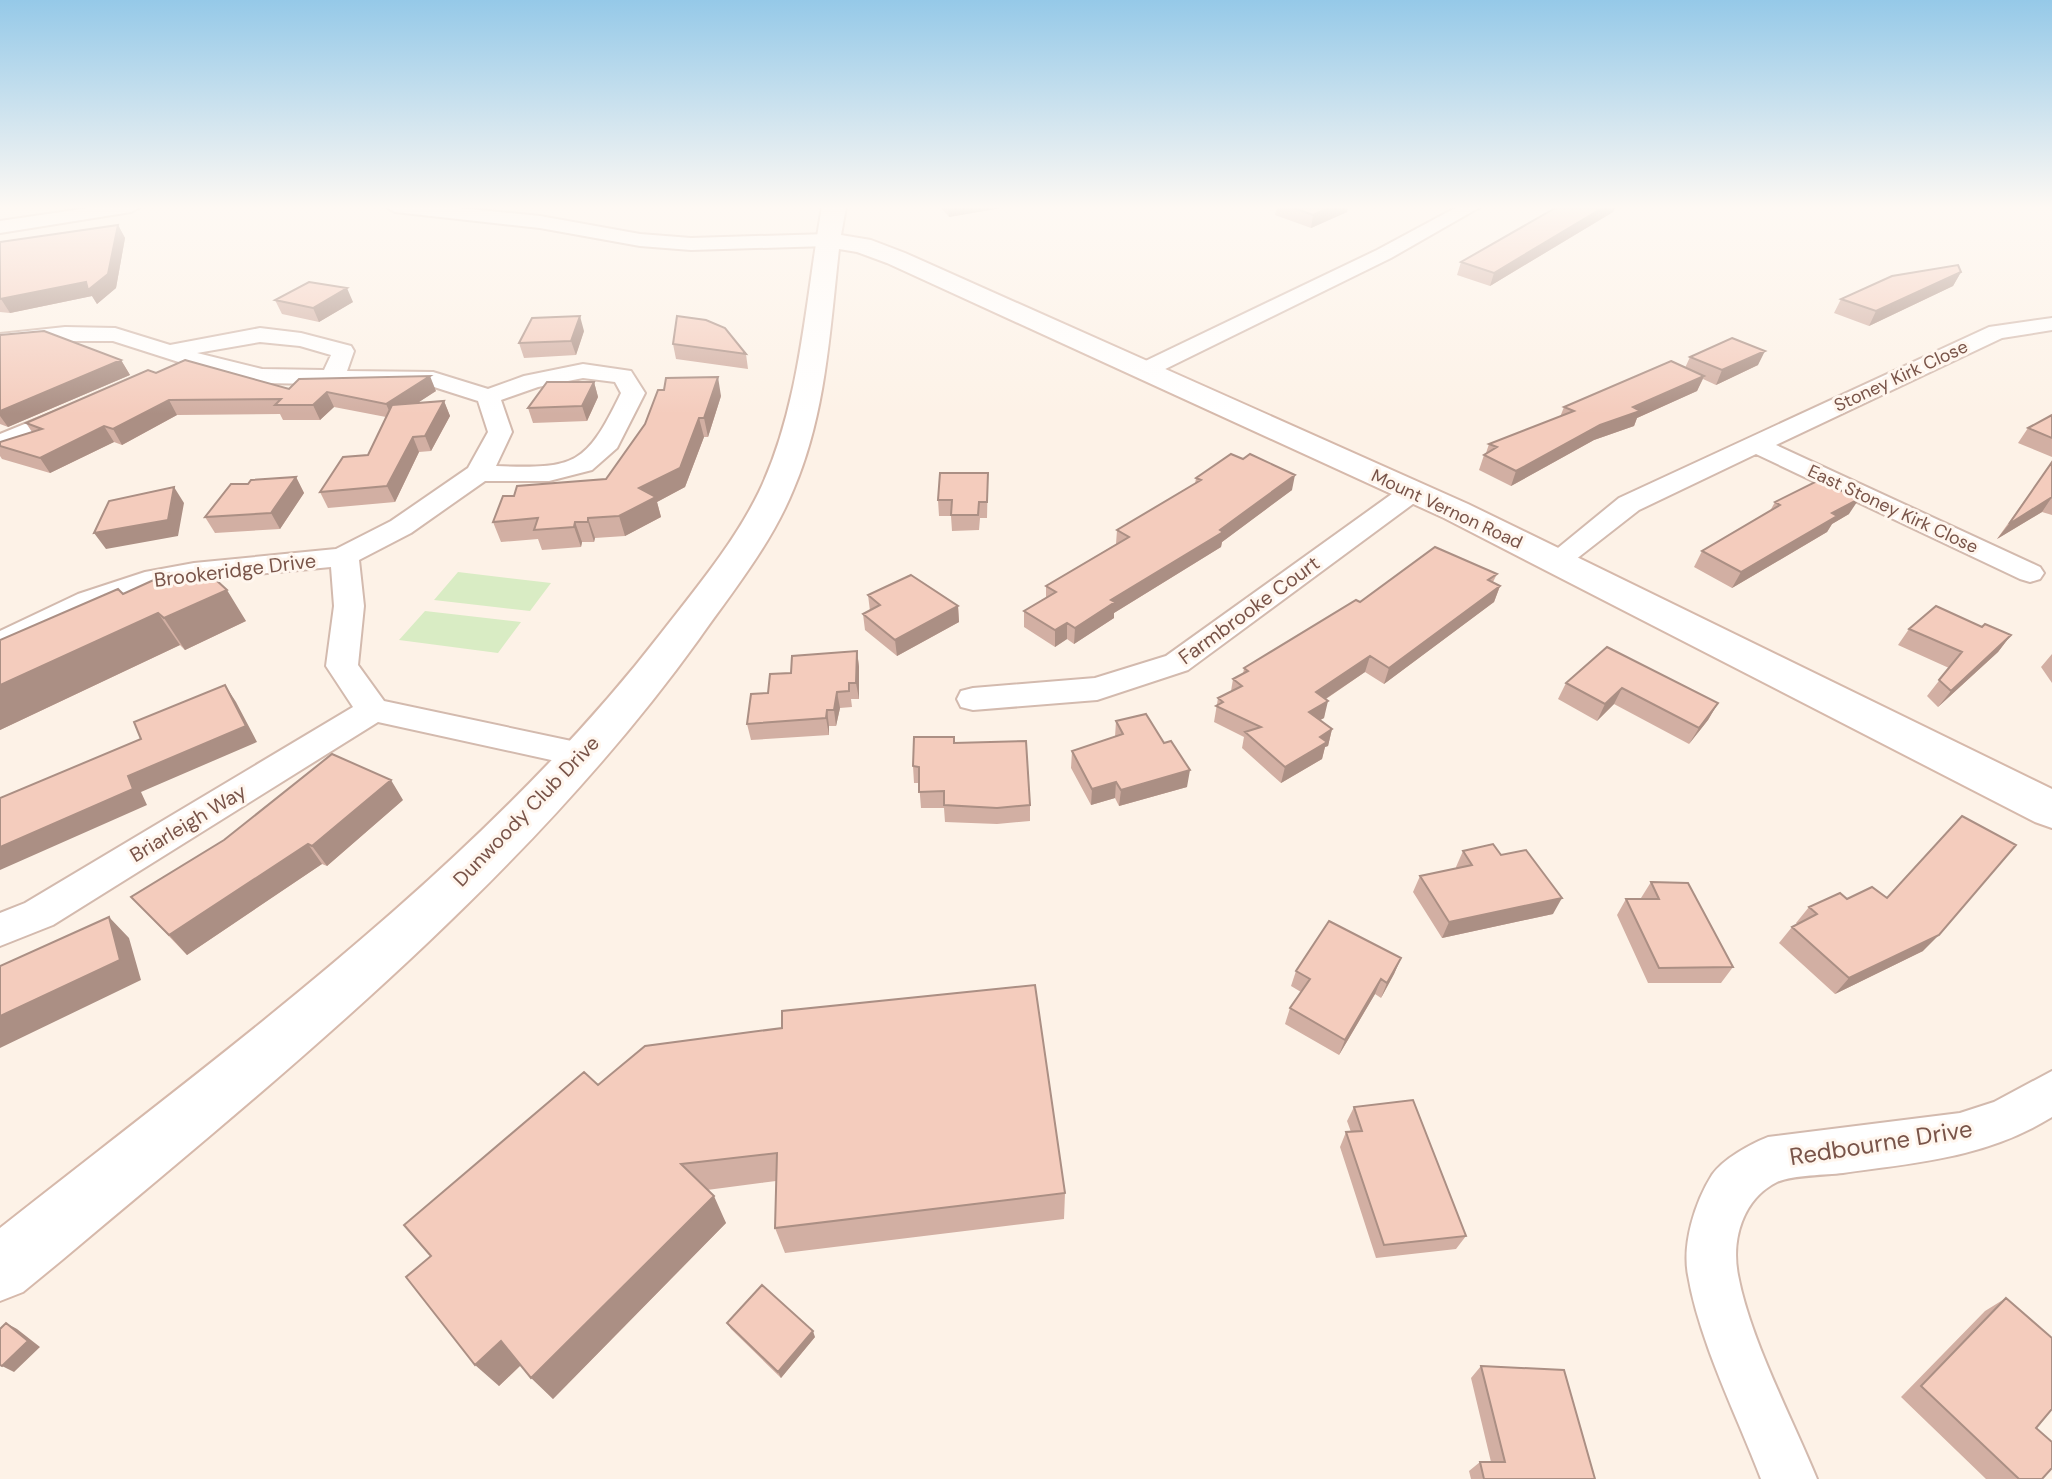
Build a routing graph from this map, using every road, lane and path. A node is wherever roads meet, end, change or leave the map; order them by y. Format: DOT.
graph roads {
  1 [pos="824,276"];
  2 [pos="935,276"];
  3 [pos="1339,276"];
  4 [pos="2052,324"];
  5 [pos="0,341"];
  6 [pos="176,360"];
  7 [pos="1143,371"];
  8 [pos="334,375"];
  9 [pos="488,397"];
  10 [pos="96,401"];
  11 [pos="0,443"];
  12 [pos="1755,444"];
  13 [pos="479,473"];
  14 [pos="1412,492"];
  15 [pos="344,556"];
  16 [pos="1556,561"];
  17 [pos="2030,573"];
  18 [pos="0,644"];
  19 [pos="973,699"];
  20 [pos="373,710"];
  21 [pos="583,755"];
  22 [pos="2052,810"];
  23 [pos="0,930"];
  24 [pos="2052,1092"];
  25 [pos="0,1269"];
  26 [pos="1789,1479"];
  1 -- 21 [label="main road, Dunwoody Club Drive"];
  2 -- 7 [label="main road, Mount Vernon Road"];
  3 -- 7 [label="street"];
  4 -- 12 [label="street, Stoney Kirk Close"];
  5 -- 6 [label="street"];
  6 -- 8 [label="street"];
  6 -- 8 [label="street"];
  7 -- 14 [label="main road, Mount Vernon Road"];
  8 -- 9 [label="street"];
  9 -- 13 [label="street"];
  9 -- 13 [label="street"];
  10 -- 11 [label="street"];
  12 -- 16 [label="street, Stoney Kirk Close"];
  12 -- 17 [label="street, East Stoney Kirk Close"];
  13 -- 15 [label="street"];
  14 -- 16 [label="main road, Mount Vernon Road"];
  14 -- 19 [label="street, Farmbrooke Court"];
  15 -- 18 [label="street, Brookeridge Drive"];
  15 -- 20 [label="street, Brookeridge Drive"];
  16 -- 22 [label="main road, Mount Vernon Road"];
  20 -- 21 [label="street"];
  20 -- 23 [label="street, Briarleigh Way"];
  21 -- 25 [label="main road, Dunwoody Club Drive"];
  24 -- 26 [label="street, Redbourne Drive"];
}
